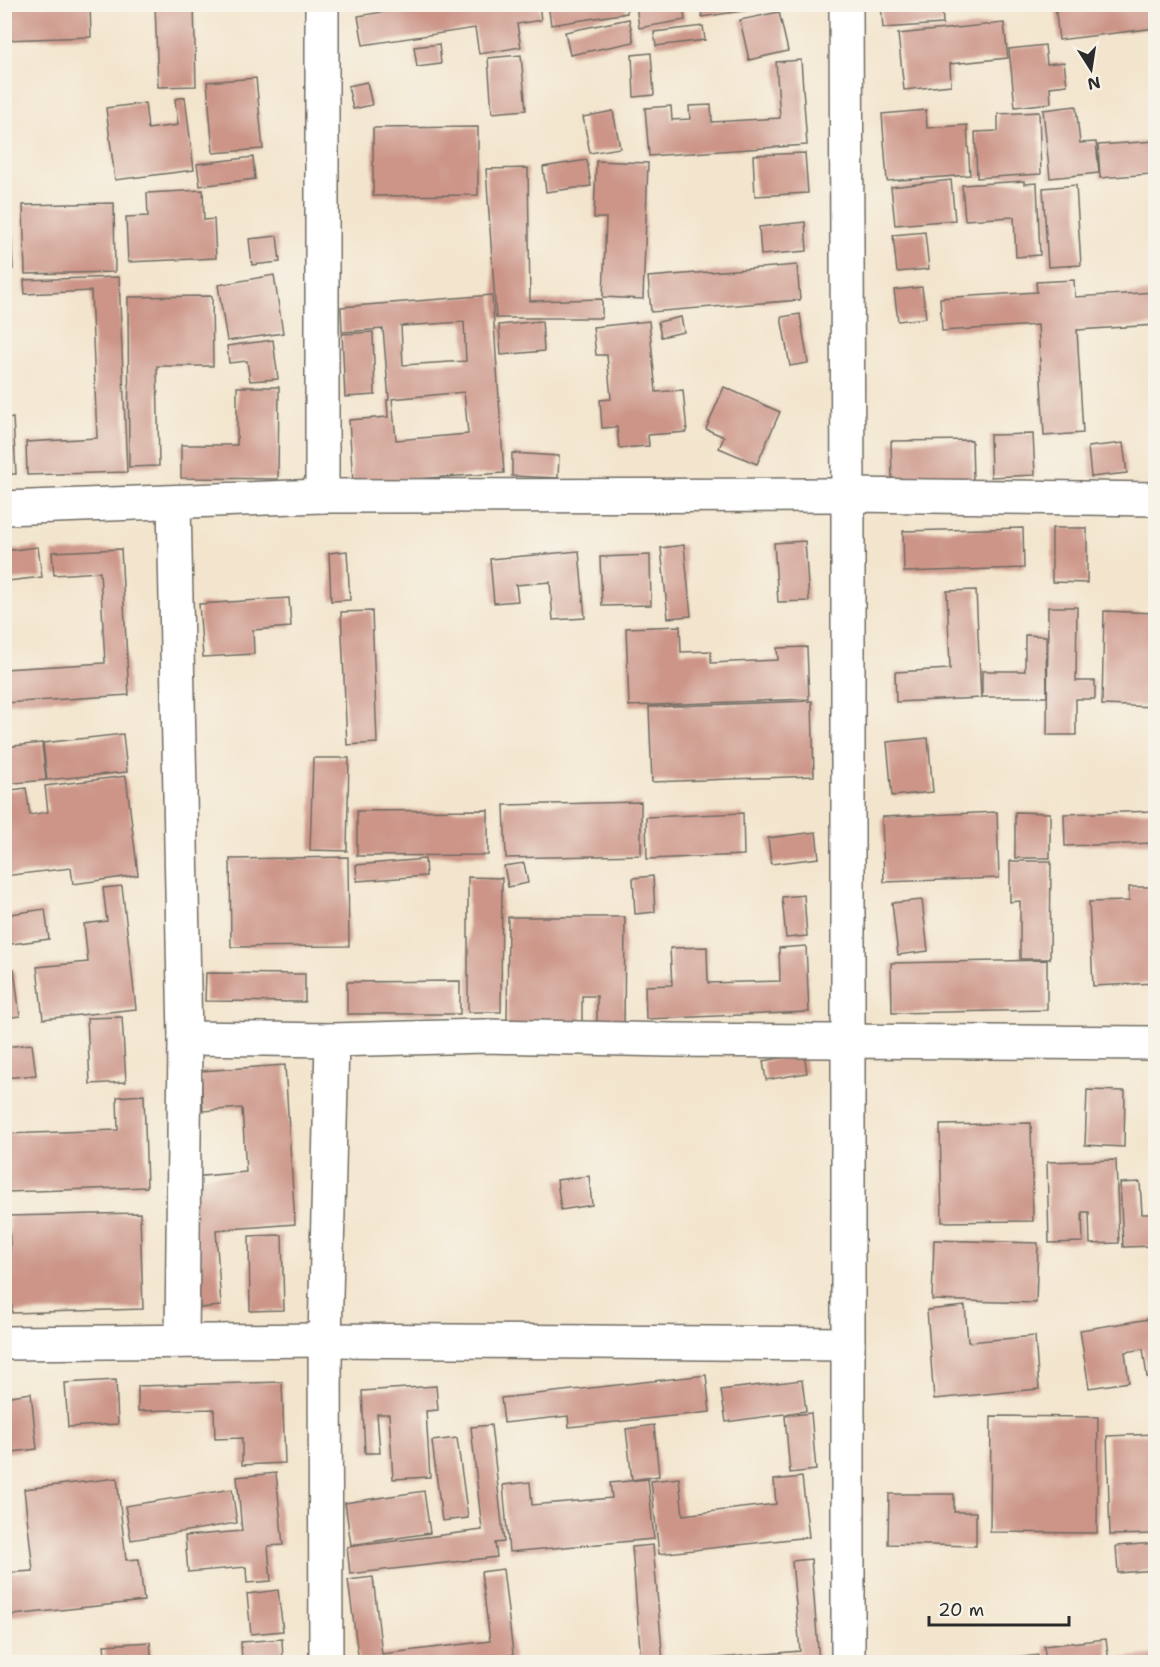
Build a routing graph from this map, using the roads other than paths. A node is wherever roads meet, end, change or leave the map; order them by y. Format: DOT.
graph roads {
  1 [pos="322,4"];
  2 [pos="846,4"];
  3 [pos="848,495"];
  4 [pos="322,496"];
  5 [pos="1155,500"];
  6 [pos="174,502"];
  7 [pos="4,508"];
  8 [pos="185,1038"];
  9 [pos="332,1040"];
  10 [pos="849,1041"];
  11 [pos="1155,1043"];
  12 [pos="325,1340"];
  13 [pos="182,1341"];
  14 [pos="4,1343"];
  15 [pos="848,1344"];
  16 [pos="326,1662"];
  17 [pos="848,1662"];
  1 -- 4 [label="street"];
  2 -- 3 [label="street"];
  3 -- 4 [label="street"];
  3 -- 5 [label="street"];
  3 -- 10 [label="street"];
  4 -- 6 [label="street"];
  6 -- 7 [label="street"];
  6 -- 8 [label="street"];
  8 -- 9 [label="street"];
  8 -- 13 [label="street"];
  9 -- 10 [label="street"];
  9 -- 12 [label="street"];
  10 -- 11 [label="street"];
  10 -- 15 [label="street"];
  12 -- 13 [label="street"];
  12 -- 15 [label="street"];
  12 -- 16 [label="street"];
  13 -- 14 [label="street"];
  15 -- 17 [label="street"];
}
